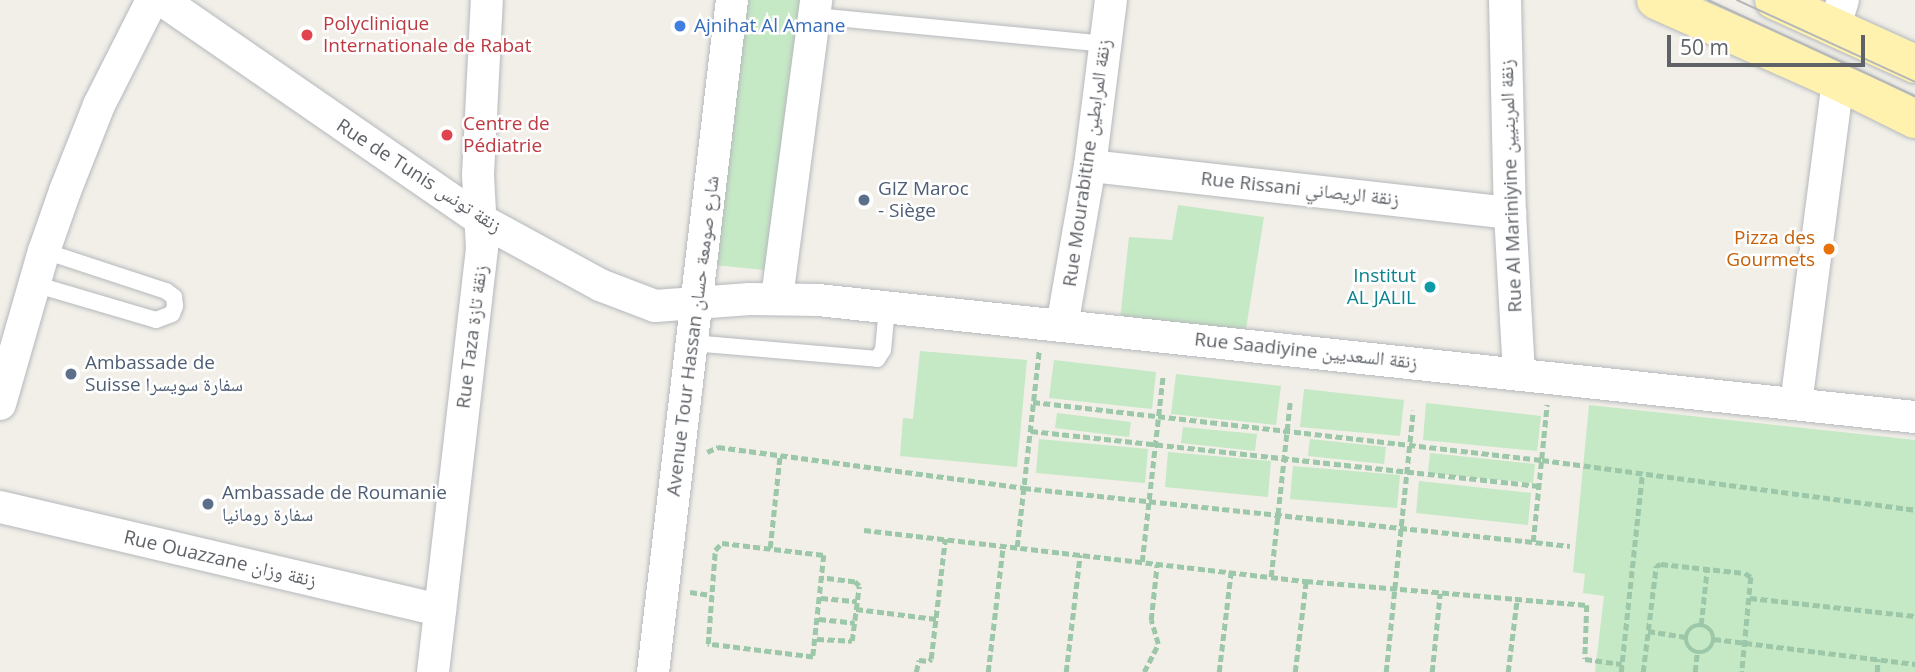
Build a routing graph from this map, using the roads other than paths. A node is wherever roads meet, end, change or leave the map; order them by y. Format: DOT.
graph roads {
  1 [pos="152,0"];
  2 [pos="162,0"];
  3 [pos="487,0"];
  4 [pos="732,0"];
  5 [pos="1111,0"];
  6 [pos="1505,0"];
  7 [pos="1656,0"];
  8 [pos="1774,0"];
  9 [pos="816,8"];
  10 [pos="1839,14"];
  11 [pos="1104,44"];
  12 [pos="1915,64"];
  13 [pos="1838,81"];
  14 [pos="1915,119"];
  15 [pos="1090,166"];
  16 [pos="1510,213"];
  17 [pos="481,220"];
  18 [pos="44,251"];
  19 [pos="34,284"];
  20 [pos="776,298"];
  21 [pos="697,304"];
  22 [pos="887,308"];
  23 [pos="1052,325"];
  24 [pos="692,343"];
  25 [pos="1519,373"];
  26 [pos="0,404"];
  27 [pos="1796,404"];
  28 [pos="1915,417"];
  29 [pos="0,507"];
  30 [pos="440,610"];
  31 [pos="433,672"];
  32 [pos="653,672"];
  1 -- 18 [label="street"];
  2 -- 17 [label="street, Rue de Tunis زنقة تونس"];
  3 -- 17 [label="street, Rue Taza زنقة تازة"];
  4 -- 21 [label="street, Avenue Tour Hassan شارع صومعة حسان"];
  5 -- 11 [label="street, Rue Mourabitine زنقة المرابطين"];
  6 -- 16 [label="street, Rue Al Mariniyine زنقة المرينيين"];
  7 -- 13 [label="main road"];
  8 -- 10 [label="main road"];
  9 -- 11 [label="lane"];
  9 -- 20 [label="street"];
  10 -- 12 [label="main road"];
  11 -- 15 [label="street, Rue Mourabitine زنقة المرابطين"];
  13 -- 14 [label="main road"];
  13 -- 27 [label="street"];
  15 -- 16 [label="street, Rue Rissani زنقة الريصاني"];
  15 -- 23 [label="street, Rue Mourabitine زنقة المرابطين"];
  16 -- 25 [label="street, Rue Al Mariniyine زنقة المرينيين"];
  17 -- 21 [label="street, Rue de Tunis زنقة تونس"];
  17 -- 30 [label="street, Rue Taza زنقة تازة"];
  18 -- 19 [label="street"];
  18 -- 19 [label="lane"];
  19 -- 26 [label="street"];
  20 -- 21 [label="street, Rue Saadiyine زنقة السعديين"];
  20 -- 22 [label="street, Rue Saadiyine زنقة السعديين"];
  21 -- 24 [label="street, Avenue Tour Hassan شارع صومعة حسان"];
  22 -- 23 [label="street, Rue Saadiyine زنقة السعديين"];
  22 -- 24 [label="lane"];
  23 -- 25 [label="street, Rue Saadiyine زنقة السعديين"];
  24 -- 32 [label="street, Avenue Tour Hassan شارع صومعة حسان"];
  25 -- 27 [label="street, Rue Saadiyine زنقة السعديين"];
  27 -- 28 [label="street, Rue Saadiyine زنقة السعديين"];
  29 -- 30 [label="street, Rue Ouazzane زنقة وزان"];
  30 -- 31 [label="street, Rue Taza زنقة تازة"];
}
